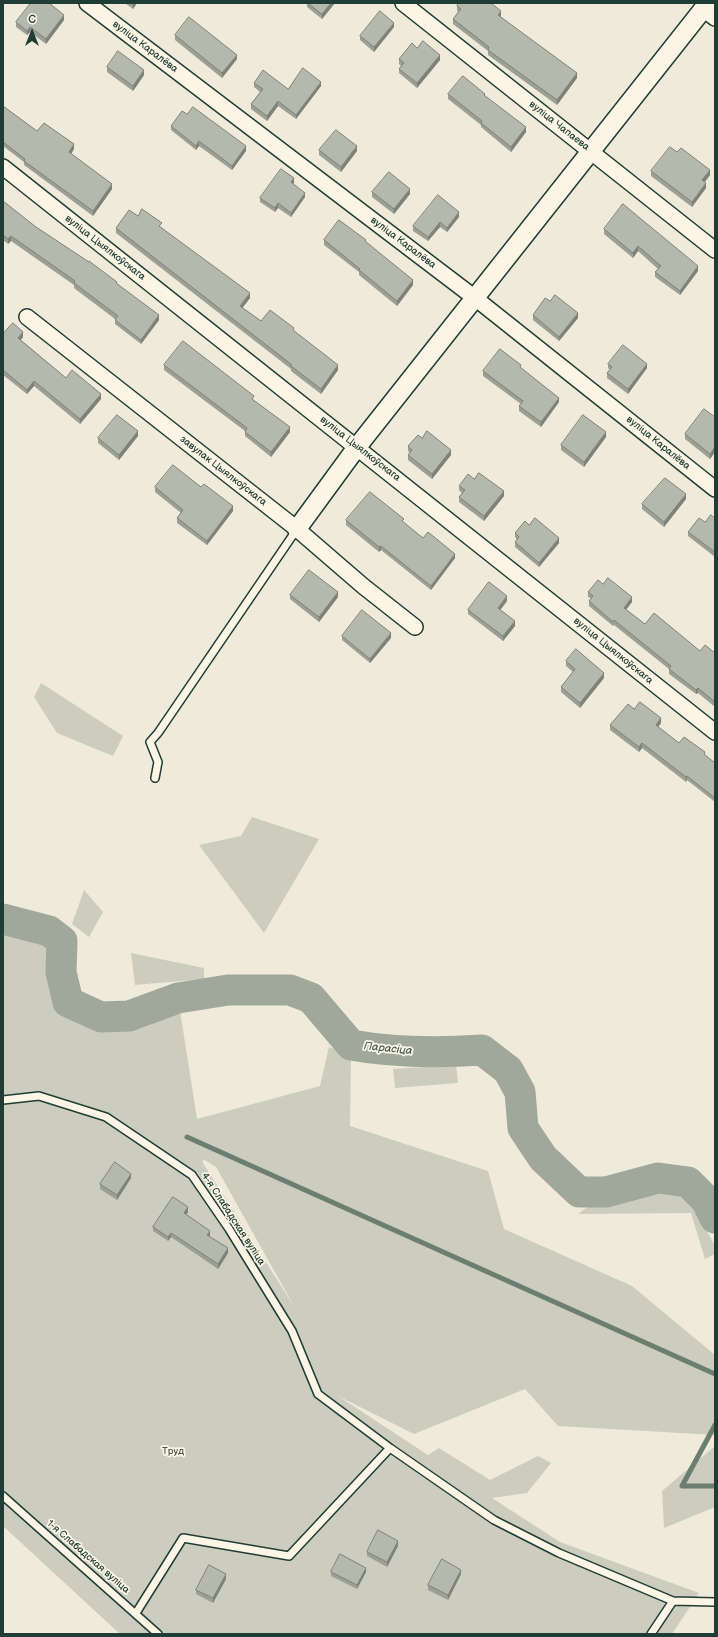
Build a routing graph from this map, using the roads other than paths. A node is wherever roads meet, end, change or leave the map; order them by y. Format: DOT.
graph roads {
  1 [pos="86,3"];
  2 [pos="403,3"];
  3 [pos="709,10"];
  4 [pos="590,151"];
  5 [pos="3,167"];
  6 [pos="715,250"];
  7 [pos="475,298"];
  8 [pos="27,317"];
  9 [pos="357,447"];
  10 [pos="715,489"];
  11 [pos="297,529"];
  12 [pos="415,627"];
  13 [pos="715,732"];
  14 [pos="155,778"];
  15 [pos="3,1100"];
  16 [pos="390,1448"];
  17 [pos="3,1496"];
  18 [pos="673,1601"];
  19 [pos="715,1602"];
  20 [pos="136,1613"];
  21 [pos="158,1634"];
  22 [pos="651,1634"];
  1 -- 7 [label="street, вуліца Каралёва"];
  2 -- 4 [label="street, вуліца Чапаева"];
  3 -- 4 [label="street"];
  4 -- 6 [label="street, вуліца Чапаева"];
  4 -- 7 [label="street"];
  5 -- 9 [label="street, вуліца Цыялкоўскага"];
  7 -- 9 [label="street"];
  7 -- 10 [label="street, вуліца Каралёва"];
  8 -- 11 [label="street, завулак Цыялкоўскага"];
  9 -- 11 [label="street"];
  9 -- 13 [label="street, вуліца Цыялкоўскага"];
  11 -- 12 [label="street, завулак Цыялкоўскага"];
  11 -- 14 [label="lane"];
  15 -- 16 [label="lane, 4-я Слабадская вуліца"];
  16 -- 18 [label="lane, 4-я Слабадская вуліца"];
  16 -- 20 [label="lane"];
  17 -- 20 [label="lane, 1-я Слабадская вуліца"];
  18 -- 19 [label="lane"];
  18 -- 22 [label="lane"];
  20 -- 21 [label="lane, 1-я Слабадская вуліца"];
}
